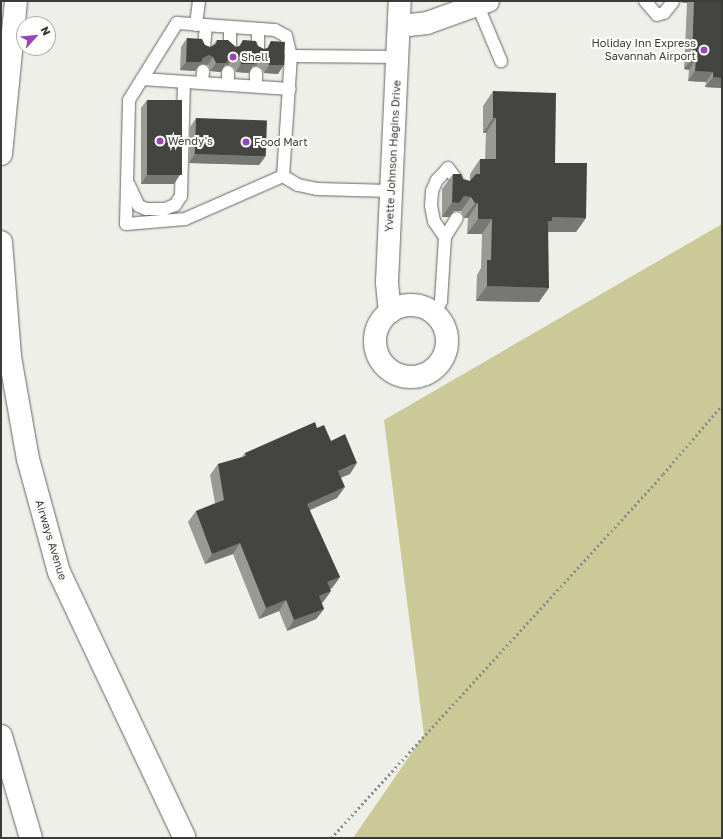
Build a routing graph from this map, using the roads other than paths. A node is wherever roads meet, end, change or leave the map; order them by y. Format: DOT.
graph roads {
  1 [pos="16,1"];
  2 [pos="199,1"];
  3 [pos="400,1"];
  4 [pos="645,1"];
  5 [pos="673,2"];
  6 [pos="483,3"];
  7 [pos="201,25"];
  8 [pos="400,26"];
  9 [pos="230,27"];
  10 [pos="258,29"];
  11 [pos="204,48"];
  12 [pos="230,48"];
  13 [pos="258,50"];
  14 [pos="291,56"];
  15 [pos="398,57"];
  16 [pos="501,61"];
  17 [pos="228,72"];
  18 [pos="256,73"];
  19 [pos="142,79"];
  20 [pos="184,82"];
  21 [pos="228,85"];
  22 [pos="256,86"];
  23 [pos="290,89"];
  24 [pos="1,154"];
  25 [pos="283,176"];
  26 [pos="127,178"];
  27 [pos="458,189"];
  28 [pos="391,191"];
  29 [pos="457,218"];
  30 [pos="445,237"];
  31 [pos="1,242"];
  32 [pos="390,312"];
  33 [pos="434,315"];
  34 [pos="1,736"];
  35 [pos="31,838"];
  36 [pos="185,838"];
  1 -- 24 [label="main road"];
  2 -- 7 [label="lane"];
  3 -- 8 [label="main road, Yvette Johnson Hagins Drive"];
  4 -- 5 [label="lane"];
  6 -- 8 [label="main road"];
  6 -- 16 [label="lane"];
  7 -- 9 [label="lane"];
  7 -- 11 [label="lane"];
  7 -- 19 [label="lane"];
  8 -- 15 [label="main road, Yvette Johnson Hagins Drive"];
  9 -- 10 [label="lane"];
  9 -- 12 [label="lane"];
  10 -- 13 [label="lane"];
  10 -- 14 [label="lane"];
  14 -- 15 [label="lane"];
  14 -- 23 [label="lane"];
  15 -- 28 [label="main road, Yvette Johnson Hagins Drive"];
  17 -- 21 [label="lane"];
  18 -- 22 [label="lane"];
  19 -- 20 [label="lane"];
  19 -- 26 [label="lane"];
  20 -- 21 [label="lane"];
  20 -- 26 [label="lane"];
  21 -- 22 [label="lane"];
  22 -- 23 [label="lane"];
  23 -- 25 [label="lane"];
  25 -- 26 [label="lane"];
  25 -- 28 [label="lane"];
  27 -- 30 [label="lane"];
  28 -- 32 [label="main road, Yvette Johnson Hagins Drive"];
  29 -- 30 [label="lane"];
  30 -- 33 [label="lane"];
  31 -- 36 [label="main road, Airways Avenue"];
  32 -- 33 [label="main road"];
  32 -- 33 [label="main road"];
  34 -- 35 [label="main road"];
}
